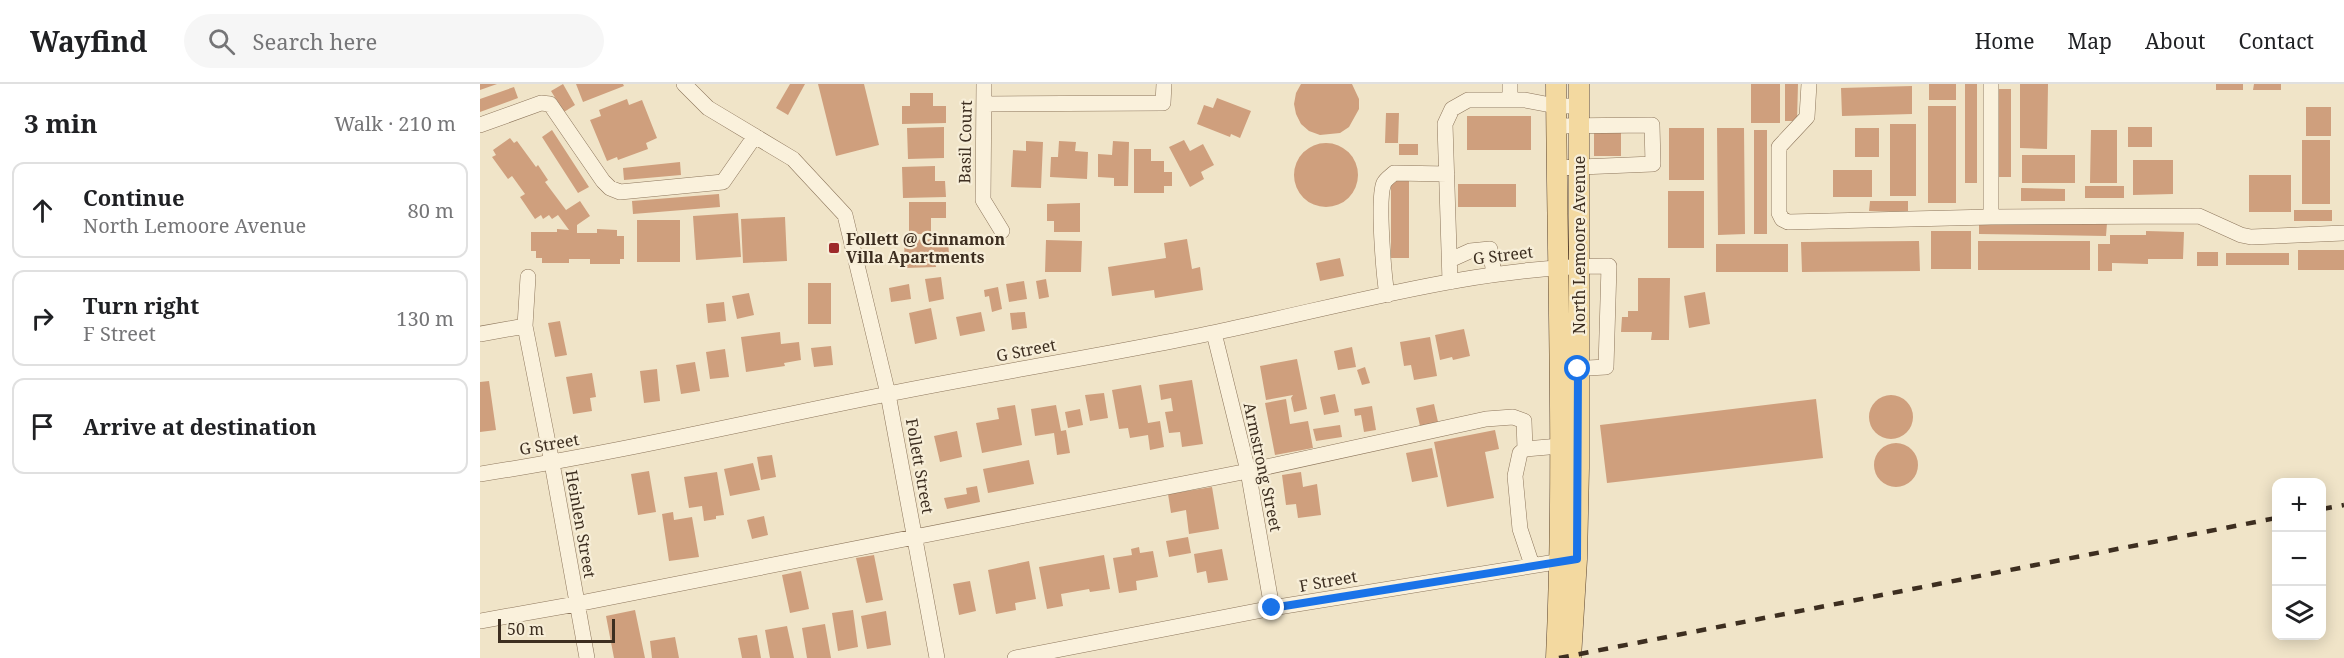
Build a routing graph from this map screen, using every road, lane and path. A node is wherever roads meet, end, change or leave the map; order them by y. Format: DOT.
graph roads {
  1 [pos="684,84"];
  2 [pos="984,84"];
  3 [pos="1164,84"];
  4 [pos="1510,84"];
  5 [pos="1556,84"];
  6 [pos="1579,84"];
  7 [pos="1809,84"];
  8 [pos="1991,84"];
  9 [pos="1510,100"];
  10 [pos="984,104"];
  11 [pos="1556,106"];
  12 [pos="1579,106"];
  13 [pos="480,125"];
  14 [pos="1556,126"];
  15 [pos="1579,126"];
  16 [pos="755,136"];
  17 [pos="1579,167"];
  18 [pos="1556,168"];
  19 [pos="1447,174"];
  20 [pos="1991,217"];
  21 [pos="1002,231"];
  22 [pos="2344,233"];
  23 [pos="1450,260"];
  24 [pos="1578,266"];
  25 [pos="1558,267"];
  26 [pos="1494,273"];
  27 [pos="528,277"];
  28 [pos="1450,282"];
  29 [pos="1387,295"];
  30 [pos="525,326"];
  31 [pos="1214,333"];
  32 [pos="480,334"];
  33 [pos="1569,370"];
  34 [pos="888,394"];
  35 [pos="1560,446"];
  36 [pos="1525,449"];
  37 [pos="552,463"];
  38 [pos="1248,471"];
  39 [pos="480,474"];
  40 [pos="914,536"];
  41 [pos="1569,560"];
  42 [pos="1532,565"];
  43 [pos="576,604"];
  44 [pos="1272,608"];
  45 [pos="480,621"];
  46 [pos="587,658"];
  47 [pos="937,658"];
  48 [pos="1015,658"];
  49 [pos="1557,658"];
  50 [pos="1571,658"];
  1 -- 16 [label="street, Follett Street"];
  2 -- 10 [label="street, Basil Court"];
  3 -- 10 [label="street"];
  4 -- 9 [label="street"];
  5 -- 11 [label="main road, North Lemoore Avenue"];
  6 -- 12 [label="main road, North Lemoore Avenue"];
  7 -- 20 [label="street"];
  8 -- 20 [label="street"];
  9 -- 11 [label="street"];
  9 -- 19 [label="street"];
  10 -- 21 [label="street, Basil Court"];
  11 -- 12 [label="street"];
  11 -- 14 [label="main road, North Lemoore Avenue"];
  12 -- 15 [label="main road, North Lemoore Avenue"];
  13 -- 16 [label="street"];
  14 -- 15 [label="street"];
  14 -- 18 [label="main road, North Lemoore Avenue"];
  15 -- 17 [label="main road, North Lemoore Avenue"];
  15 -- 17 [label="street"];
  16 -- 34 [label="street, Follett Street"];
  17 -- 18 [label="street"];
  17 -- 24 [label="main road, North Lemoore Avenue"];
  18 -- 25 [label="main road, North Lemoore Avenue"];
  19 -- 23 [label="street"];
  19 -- 29 [label="street"];
  20 -- 22 [label="street"];
  23 -- 26 [label="street"];
  23 -- 28 [label="street"];
  24 -- 25 [label="street, G Street"];
  24 -- 33 [label="main road, North Lemoore Avenue"];
  24 -- 33 [label="street, G Street"];
  25 -- 26 [label="street, G Street"];
  25 -- 33 [label="main road, North Lemoore Avenue"];
  26 -- 28 [label="street, G Street"];
  27 -- 30 [label="street, Heinlen Street"];
  28 -- 29 [label="street, G Street"];
  29 -- 31 [label="street, G Street"];
  30 -- 32 [label="street"];
  30 -- 37 [label="street, Heinlen Street"];
  31 -- 34 [label="street, G Street"];
  31 -- 38 [label="street, Armstrong Street"];
  33 -- 35 [label="main road, North Lemoore Avenue"];
  33 -- 41 [label="main road, North Lemoore Avenue"];
  34 -- 37 [label="street, G Street"];
  34 -- 40 [label="street, Follett Street"];
  35 -- 36 [label="street"];
  35 -- 41 [label="main road, North Lemoore Avenue"];
  36 -- 38 [label="street"];
  36 -- 42 [label="street"];
  37 -- 39 [label="street, G Street"];
  37 -- 43 [label="street, Heinlen Street"];
  38 -- 40 [label="street"];
  38 -- 44 [label="street, Armstrong Street"];
  40 -- 43 [label="street"];
  40 -- 47 [label="street, Follett Street"];
  41 -- 42 [label="street, F Street"];
  41 -- 49 [label="main road, North Lemoore Avenue"];
  41 -- 50 [label="main road, North Lemoore Avenue"];
  42 -- 44 [label="street, F Street"];
  43 -- 45 [label="street"];
  43 -- 46 [label="street, Heinlen Street"];
  44 -- 48 [label="street, F Street"];
}
